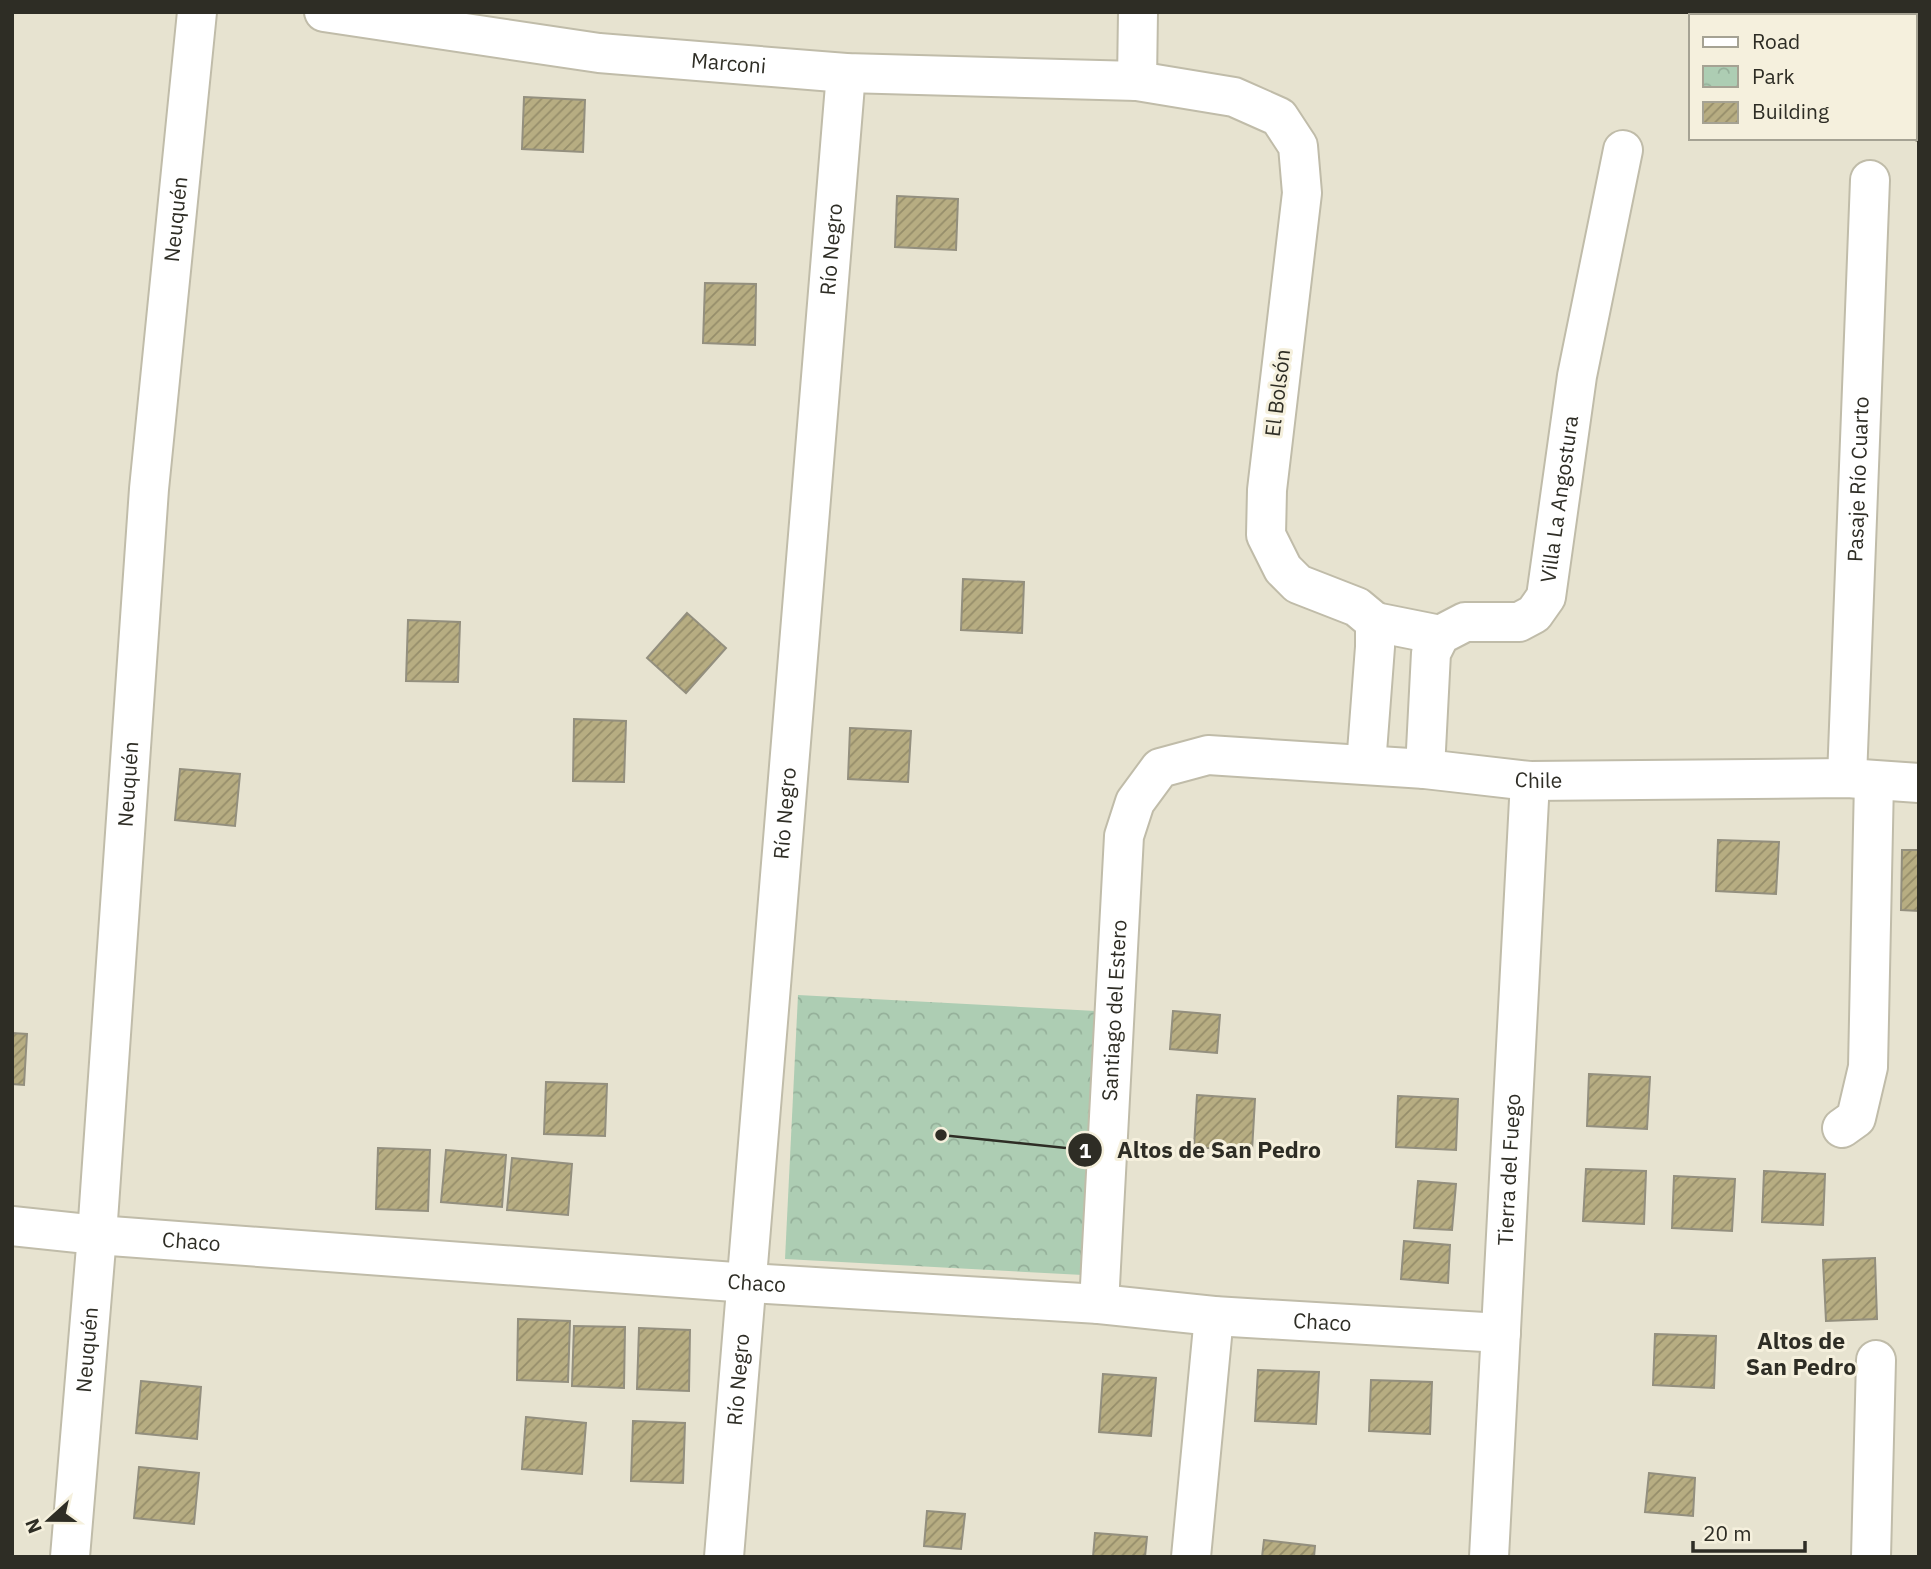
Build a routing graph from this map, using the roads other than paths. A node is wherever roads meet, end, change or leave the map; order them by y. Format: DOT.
graph roads {
  1 [pos="197,12"];
  2 [pos="324,12"];
  3 [pos="1138,12"];
  4 [pos="846,73"];
  5 [pos="1137,80"];
  6 [pos="1623,150"];
  7 [pos="1870,180"];
  8 [pos="1375,622"];
  9 [pos="1440,635"];
  10 [pos="1366,765"];
  11 [pos="1160,768"];
  12 [pos="1425,769"];
  13 [pos="1861,780"];
  14 [pos="1530,782"];
  15 [pos="1919,783"];
  16 [pos="1842,1128"];
  17 [pos="12,1226"];
  18 [pos="97,1235"];
  19 [pos="748,1283"];
  20 [pos="1100,1304"];
  21 [pos="1214,1316"];
  22 [pos="1501,1333"];
  23 [pos="1876,1360"];
  24 [pos="70,1557"];
  25 [pos="724,1557"];
  26 [pos="1191,1557"];
  27 [pos="1489,1557"];
  28 [pos="1871,1557"];
  1 -- 18 [label="street, Neuquén"];
  2 -- 4 [label="street, Marconi"];
  3 -- 5 [label="street"];
  4 -- 5 [label="street, Marconi"];
  4 -- 19 [label="street, Río Negro"];
  5 -- 8 [label="street, El Bolsón"];
  6 -- 9 [label="street, Villa La Angostura"];
  7 -- 13 [label="street, Pasaje Río Cuarto"];
  8 -- 9 [label="street"];
  8 -- 10 [label="street"];
  9 -- 12 [label="street"];
  10 -- 11 [label="street, Chile"];
  10 -- 12 [label="street, Chile"];
  11 -- 20 [label="street, Santiago del Estero"];
  12 -- 14 [label="street, Chile"];
  13 -- 14 [label="street, Chile"];
  13 -- 15 [label="street, Chile"];
  13 -- 16 [label="street, Pasaje Río Cuarto"];
  14 -- 22 [label="street, Tierra del Fuego"];
  17 -- 18 [label="street, Chaco"];
  18 -- 19 [label="street, Chaco"];
  18 -- 24 [label="street, Neuquén"];
  19 -- 20 [label="street, Chaco"];
  19 -- 25 [label="street, Río Negro"];
  20 -- 21 [label="street, Chaco"];
  21 -- 22 [label="street, Chaco"];
  21 -- 26 [label="street"];
  22 -- 27 [label="street, Tierra del Fuego"];
  23 -- 28 [label="street"];
}
